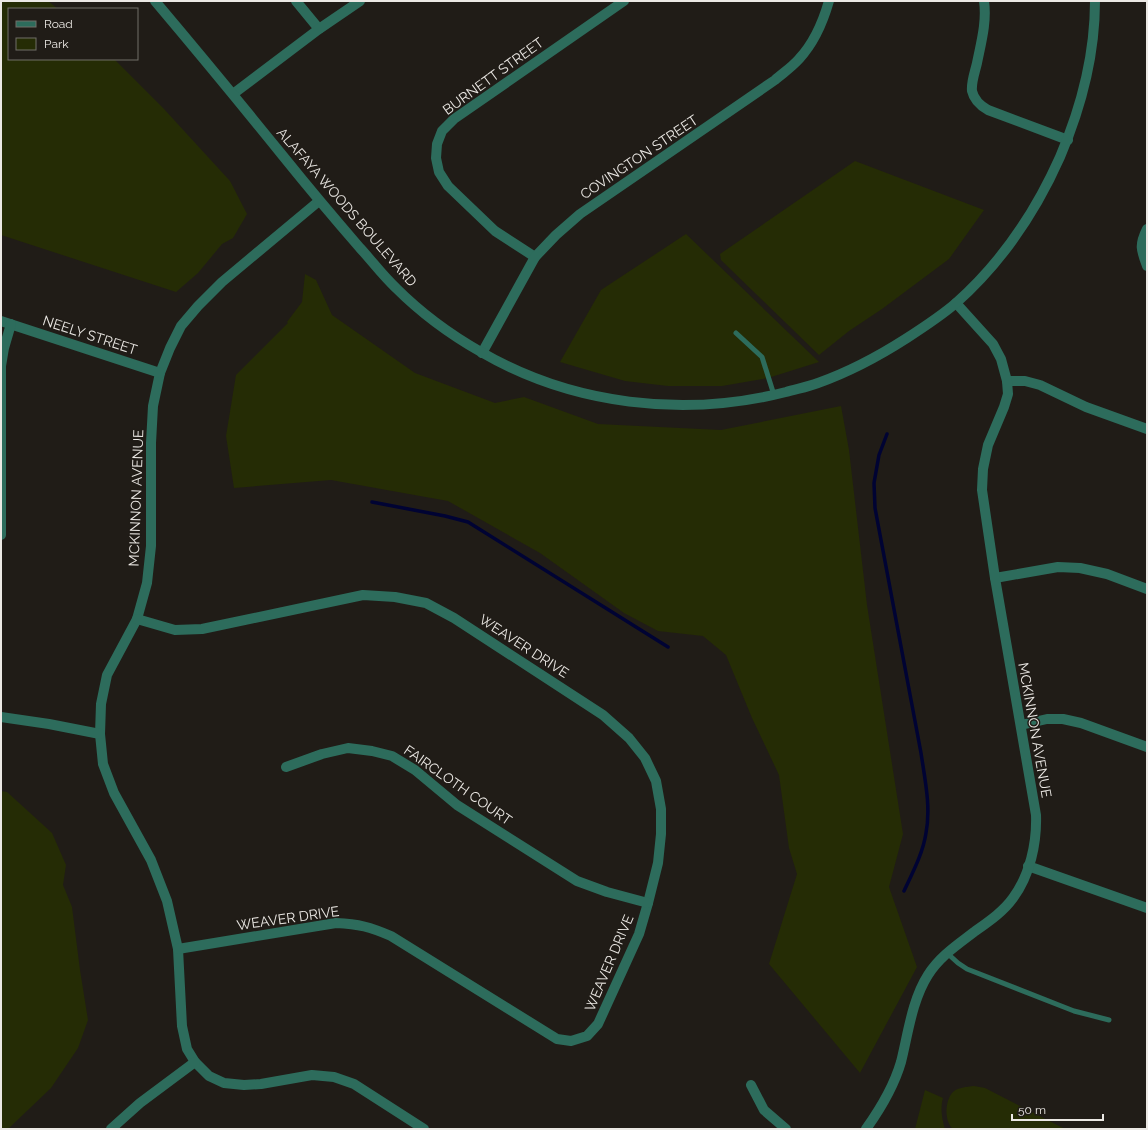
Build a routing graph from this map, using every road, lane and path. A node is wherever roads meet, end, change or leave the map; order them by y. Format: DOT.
graph roads {
  1 [pos="155,1"];
  2 [pos="296,1"];
  3 [pos="360,1"];
  4 [pos="624,1"];
  5 [pos="829,1"];
  6 [pos="984,1"];
  7 [pos="1094,1"];
  8 [pos="319,29"];
  9 [pos="233,94"];
  10 [pos="1068,140"];
  11 [pos="319,201"];
  12 [pos="1147,229"];
  13 [pos="535,257"];
  14 [pos="1147,266"];
  15 [pos="956,303"];
  16 [pos="1,321"];
  17 [pos="11,324"];
  18 [pos="736,333"];
  19 [pos="482,353"];
  20 [pos="160,373"];
  21 [pos="1007,381"];
  22 [pos="774,395"];
  23 [pos="1147,429"];
  24 [pos="1,535"];
  25 [pos="995,578"];
  26 [pos="1147,589"];
  27 [pos="137,619"];
  28 [pos="1,717"];
  29 [pos="1021,725"];
  30 [pos="100,734"];
  31 [pos="1147,747"];
  32 [pos="286,767"];
  33 [pos="1028,866"];
  34 [pos="648,902"];
  35 [pos="1147,908"];
  36 [pos="178,949"];
  37 [pos="947,953"];
  38 [pos="1109,1020"];
  39 [pos="195,1062"];
  40 [pos="751,1085"];
  41 [pos="111,1129"];
  42 [pos="424,1129"];
  43 [pos="786,1129"];
  44 [pos="866,1129"];
  1 -- 9 [label="street, ALAFAYA WOODS BOULEVARD"];
  2 -- 8 [label="street"];
  3 -- 8 [label="street"];
  4 -- 13 [label="street, BURNETT STREET"];
  5 -- 13 [label="street, COVINGTON STREET"];
  6 -- 10 [label="street"];
  7 -- 10 [label="street, ALAFAYA WOODS BOULEVARD"];
  8 -- 9 [label="street"];
  9 -- 11 [label="street, ALAFAYA WOODS BOULEVARD"];
  10 -- 15 [label="street, ALAFAYA WOODS BOULEVARD"];
  11 -- 19 [label="street, ALAFAYA WOODS BOULEVARD"];
  11 -- 20 [label="street, MCKINNON AVENUE"];
  12 -- 14 [label="street"];
  13 -- 19 [label="street, COVINGTON STREET"];
  15 -- 21 [label="street, MCKINNON AVENUE"];
  15 -- 22 [label="street, ALAFAYA WOODS BOULEVARD"];
  16 -- 17 [label="street, NEELY STREET"];
  17 -- 20 [label="street, NEELY STREET"];
  17 -- 24 [label="street"];
  18 -- 22 [label="lane"];
  19 -- 22 [label="street, ALAFAYA WOODS BOULEVARD"];
  20 -- 27 [label="street, MCKINNON AVENUE"];
  21 -- 23 [label="street"];
  21 -- 25 [label="street, MCKINNON AVENUE"];
  25 -- 26 [label="street"];
  25 -- 29 [label="street, MCKINNON AVENUE"];
  27 -- 30 [label="street, MCKINNON AVENUE"];
  27 -- 34 [label="street, WEAVER DRIVE"];
  28 -- 30 [label="street"];
  29 -- 31 [label="street"];
  29 -- 33 [label="street, MCKINNON AVENUE"];
  30 -- 36 [label="street, MCKINNON AVENUE"];
  32 -- 34 [label="street, FAIRCLOTH COURT"];
  33 -- 35 [label="street"];
  33 -- 37 [label="street, MCKINNON AVENUE"];
  34 -- 36 [label="street, WEAVER DRIVE"];
  36 -- 39 [label="street, MCKINNON AVENUE"];
  37 -- 38 [label="lane"];
  37 -- 44 [label="street, MCKINNON AVENUE"];
  39 -- 41 [label="street"];
  39 -- 42 [label="street, MCKINNON AVENUE"];
  40 -- 43 [label="street"];
}
